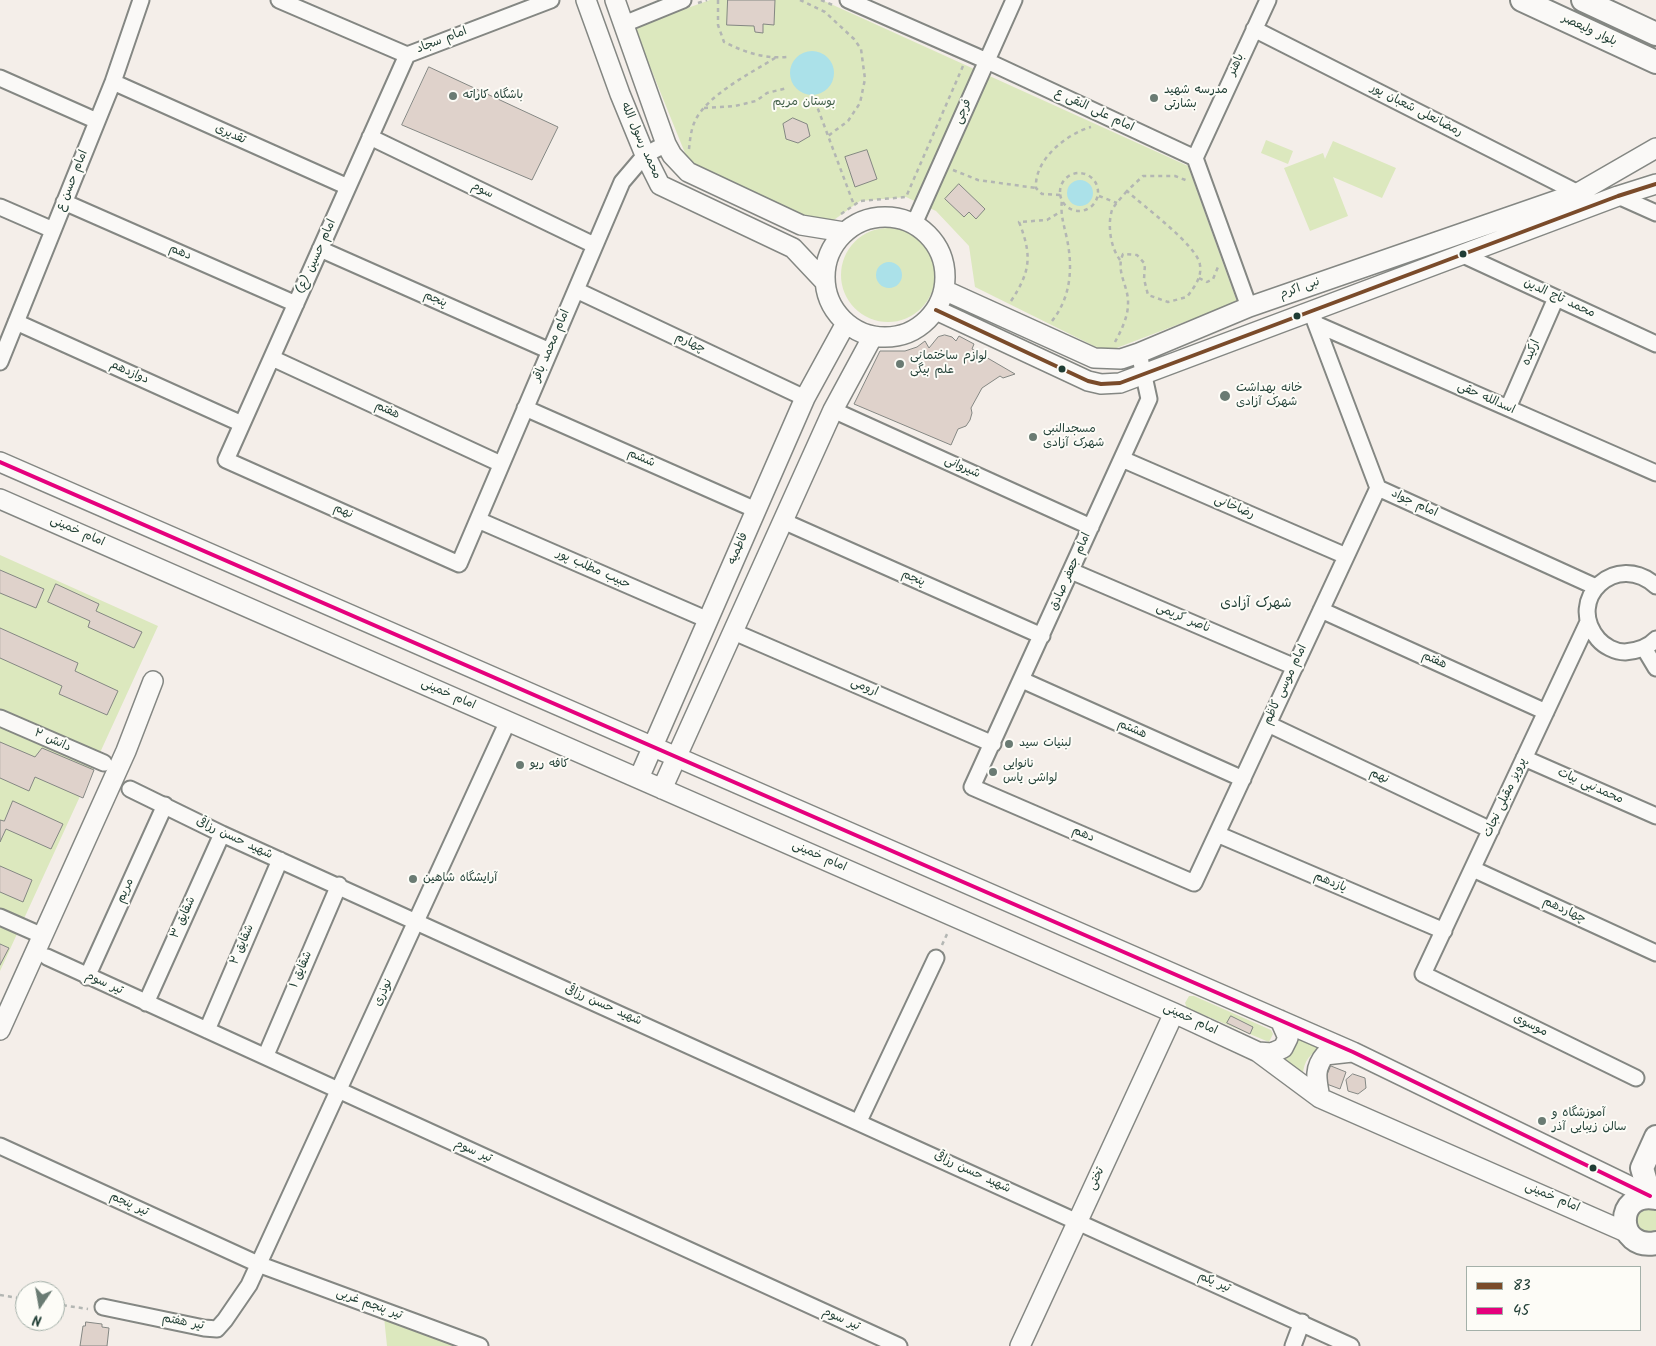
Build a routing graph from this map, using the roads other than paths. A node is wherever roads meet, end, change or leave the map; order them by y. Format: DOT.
graph roads {
  1 [pos="141,0"];
  2 [pos="279,0"];
  3 [pos="551,0"];
  4 [pos="586,0"];
  5 [pos="615,0"];
  6 [pos="848,0"];
  7 [pos="1014,0"];
  8 [pos="1268,0"];
  9 [pos="1522,0"];
  10 [pos="1582,0"];
  11 [pos="690,2"];
  12 [pos="624,24"];
  13 [pos="1254,29"];
  14 [pos="1656,34"];
  15 [pos="406,55"];
  16 [pos="987,61"];
  17 [pos="1656,62"];
  18 [pos="0,78"];
  19 [pos="113,82"];
  20 [pos="97,121"];
  21 [pos="370,138"];
  22 [pos="666,144"];
  23 [pos="1656,148"];
  24 [pos="644,155"];
  25 [pos="1195,158"];
  26 [pos="1656,184"];
  27 [pos="348,187"];
  28 [pos="1578,193"];
  29 [pos="1618,196"];
  30 [pos="64,202"];
  31 [pos="0,207"];
  32 [pos="1656,213"];
  33 [pos="842,224"];
  34 [pos="914,224"];
  35 [pos="53,230"];
  36 [pos="594,245"];
  37 [pos="320,249"];
  38 [pos="1461,254"];
  39 [pos="825,282"];
  40 [pos="576,290"];
  41 [pos="944,290"];
  42 [pos="1556,298"];
  43 [pos="296,304"];
  44 [pos="1248,307"];
  45 [pos="936,310"];
  46 [pos="1313,318"];
  47 [pos="16,322"];
  48 [pos="846,323"];
  49 [pos="873,336"];
  50 [pos="4,341"];
  51 [pos="1656,344"];
  52 [pos="550,351"];
  53 [pos="1139,353"];
  54 [pos="272,358"];
  55 [pos="0,362"];
  56 [pos="1143,376"];
  57 [pos="805,398"];
  58 [pos="525,408"];
  59 [pos="1508,408"];
  60 [pos="833,410"];
  61 [pos="242,424"];
  62 [pos="226,460"];
  63 [pos="1122,460"];
  64 [pos="0,462"];
  65 [pos="502,464"];
  66 [pos="1656,473"];
  67 [pos="1378,488"];
  68 [pos="0,498"];
  69 [pos="756,510"];
  70 [pos="478,520"];
  71 [pos="783,521"];
  72 [pos="1091,527"];
  73 [pos="1346,556"];
  74 [pos="459,564"];
  75 [pos="1071,571"];
  76 [pos="1656,586"];
  77 [pos="1596,587"];
  78 [pos="1321,610"];
  79 [pos="708,620"];
  80 [pos="1588,622"];
  81 [pos="734,632"];
  82 [pos="1042,636"];
  83 [pos="1656,639"];
  84 [pos="1644,648"];
  85 [pos="1295,667"];
  86 [pos="1656,668"];
  87 [pos="1022,680"];
  88 [pos="153,681"];
  89 [pos="1546,712"];
  90 [pos="0,718"];
  91 [pos="508,721"];
  92 [pos="1268,724"];
  93 [pos="993,744"];
  94 [pos="652,748"];
  95 [pos="677,757"];
  96 [pos="1524,758"];
  97 [pos="104,763"];
  98 [pos="639,778"];
  99 [pos="1243,779"];
  100 [pos="972,787"];
  101 [pos="130,789"];
  102 [pos="662,789"];
  103 [pos="165,805"];
  104 [pos="1656,816"];
  105 [pos="1491,830"];
  106 [pos="222,834"];
  107 [pos="1217,834"];
  108 [pos="280,860"];
  109 [pos="1473,869"];
  110 [pos="1194,883"];
  111 [pos="339,886"];
  112 [pos="0,917"];
  113 [pos="416,922"];
  114 [pos="1444,931"];
  115 [pos="43,936"];
  116 [pos="1656,954"];
  117 [pos="47,957"];
  118 [pos="936,958"];
  119 [pos="1424,974"];
  120 [pos="87,977"];
  121 [pos="146,1003"];
  122 [pos="1174,1013"];
  123 [pos="1280,1020"];
  124 [pos="0,1030"];
  125 [pos="207,1030"];
  126 [pos="1258,1052"];
  127 [pos="1353,1052"];
  128 [pos="266,1055"];
  129 [pos="1636,1078"];
  130 [pos="339,1091"];
  131 [pos="1320,1098"];
  132 [pos="859,1121"];
  133 [pos="1656,1137"];
  134 [pos="0,1146"];
  135 [pos="1653,1197"];
  136 [pos="1077,1221"];
  137 [pos="1628,1233"];
  138 [pos="1656,1243"];
  139 [pos="258,1264"];
  140 [pos="103,1307"];
  141 [pos="1302,1322"];
  142 [pos="480,1346"];
  143 [pos="899,1346"];
  144 [pos="1020,1346"];
  145 [pos="1293,1346"];
  146 [pos="1351,1346"];
  1 -- 19 [label="street, امام حسن ع"];
  2 -- 15 [label="street, امام سجاد"];
  3 -- 15 [label="street, امام سجاد"];
  4 -- 24 [label="street, محمد رسول الله"];
  5 -- 12 [label="street, محمد رسول الله"];
  6 -- 16 [label="street, امام علی النقی ع"];
  7 -- 16 [label="street, فرجی"];
  8 -- 13 [label="street, باهنر"];
  9 -- 17 [label="main road, بلوار ولیعصر"];
  10 -- 14 [label="main road, بلوار ولیعصر"];
  11 -- 12 [label="street"];
  12 -- 22 [label="street, محمد رسول الله"];
  13 -- 25 [label="street, باهنر"];
  13 -- 28 [label="street, رمضانعلی شعبان پور"];
  15 -- 21 [label="street, امام حسین (ع)"];
  16 -- 25 [label="street, امام علی النقی ع"];
  16 -- 34 [label="street, فرجی"];
  18 -- 20 [label="street"];
  19 -- 20 [label="street, امام حسن ع"];
  19 -- 27 [label="street, تقدیری"];
  20 -- 30 [label="street, امام حسن ع"];
  21 -- 27 [label="street, امام حسین (ع)"];
  21 -- 36 [label="street, سوم"];
  22 -- 24 [label="street, امام محمد باقر"];
  22 -- 33 [label="street, محمد رسول الله"];
  23 -- 28 [label="street, نبی اکرم"];
  24 -- 36 [label="street, امام محمد باقر"];
  24 -- 39 [label="street, محمد رسول الله"];
  25 -- 44 [label="street"];
  26 -- 29 [label="street, نبی اکرم"];
  27 -- 37 [label="street, امام حسین (ع)"];
  28 -- 44 [label="street, نبی اکرم"];
  29 -- 32 [label="street"];
  29 -- 38 [label="street, نبی اکرم"];
  30 -- 35 [label="street, امام حسن ع"];
  30 -- 43 [label="street, دهم"];
  31 -- 35 [label="street"];
  33 -- 34 [label="street, محمد رسول الله"];
  33 -- 39 [label="street, محمد رسول الله"];
  34 -- 41 [label="street, محمد رسول الله"];
  35 -- 47 [label="street, امام حسن ع"];
  36 -- 40 [label="street, امام محمد باقر"];
  37 -- 43 [label="street, امام حسین (ع)"];
  37 -- 52 [label="street, پنجم"];
  38 -- 42 [label="street, محمد تاج الدین"];
  38 -- 46 [label="street, نبی اکرم"];
  39 -- 48 [label="street, محمد رسول الله"];
  40 -- 52 [label="street, امام محمد باقر"];
  40 -- 57 [label="street, چهارم"];
  41 -- 45 [label="street, محمد رسول الله"];
  41 -- 53 [label="street, نبی اکرم"];
  42 -- 51 [label="street, محمد تاج الدین"];
  42 -- 59 [label="street, ارکیده"];
  43 -- 54 [label="street, امام حسین (ع)"];
  44 -- 53 [label="street, نبی اکرم"];
  45 -- 49 [label="street, محمد رسول الله"];
  45 -- 56 [label="street, نبی اکرم"];
  46 -- 56 [label="street, نبی اکرم"];
  46 -- 59 [label="street, اسدالله حقی"];
  46 -- 67 [label="street, امام جواد"];
  47 -- 50 [label="street, امام حسن ع"];
  47 -- 61 [label="street, دوازدهم"];
  48 -- 49 [label="street, محمد رسول الله"];
  48 -- 57 [label="street, فاطمیه"];
  49 -- 60 [label="street"];
  50 -- 55 [label="street, امام حسن ع"];
  52 -- 58 [label="street, امام محمد باقر"];
  53 -- 56 [label="street, امام جعفر صادق"];
  54 -- 61 [label="street, امام حسین (ع)"];
  54 -- 65 [label="street, هفتم"];
  56 -- 63 [label="street, امام جعفر صادق"];
  57 -- 69 [label="street, فاطمیه"];
  58 -- 65 [label="street, امام محمد باقر"];
  58 -- 69 [label="street, ششم"];
  59 -- 66 [label="street, اسدالله حقی"];
  60 -- 71 [label="street"];
  60 -- 72 [label="street, شیروانی"];
  61 -- 62 [label="street, امام حسین (ع)"];
  62 -- 74 [label="street, نهم"];
  63 -- 72 [label="street, امام جعفر صادق"];
  63 -- 73 [label="street, رضاخانی"];
  64 -- 94 [label="street"];
  65 -- 70 [label="street, امام محمد باقر"];
  67 -- 73 [label="street, امام موسی کاظم"];
  67 -- 77 [label="street, امام جواد"];
  68 -- 91 [label="street, امام خمینی"];
  69 -- 79 [label="street, فاطمیه"];
  70 -- 74 [label="street, امام محمد باقر"];
  70 -- 79 [label="street, حبیب مطلب پور"];
  71 -- 81 [label="street"];
  71 -- 82 [label="street, پنجم"];
  72 -- 75 [label="street, امام جعفر صادق"];
  73 -- 78 [label="street, امام موسی کاظم"];
  75 -- 82 [label="street, امام جعفر صادق"];
  75 -- 85 [label="street, ناصر کریمی"];
  76 -- 77 [label="street"];
  77 -- 80 [label="street, پرویز مقبلی نجات"];
  78 -- 85 [label="street, امام موسی کاظم"];
  78 -- 89 [label="street, هفتم"];
  79 -- 94 [label="street, فاطمیه"];
  80 -- 84 [label="street"];
  80 -- 89 [label="street, پرویز مقبلی نجات"];
  81 -- 93 [label="street, ارومی"];
  81 -- 95 [label="street"];
  82 -- 87 [label="street, امام جعفر صادق"];
  83 -- 84 [label="street"];
  84 -- 86 [label="street"];
  85 -- 92 [label="street, امام موسی کاظم"];
  87 -- 93 [label="street, امام جعفر صادق"];
  87 -- 99 [label="street, هشتم"];
  88 -- 115 [label="street"];
  89 -- 96 [label="street, پرویز مقبلی نجات"];
  90 -- 97 [label="street, دانش ۲"];
  91 -- 98 [label="street, امام خمینی"];
  91 -- 113 [label="street, نوذری"];
  92 -- 99 [label="street, امام موسی کاظم"];
  92 -- 105 [label="street, نهم"];
  93 -- 100 [label="street, امام جعفر صادق"];
  94 -- 95 [label="street"];
  94 -- 98 [label="street, فاطمیه"];
  95 -- 102 [label="street"];
  95 -- 123 [label="street"];
  96 -- 104 [label="street, محمدنبی بیات"];
  96 -- 105 [label="street, پرویز مقبلی نجات"];
  98 -- 102 [label="street, امام خمینی"];
  99 -- 107 [label="street, امام موسی کاظم"];
  100 -- 110 [label="street, دهم"];
  101 -- 103 [label="street, شهید حسن رزاقی"];
  102 -- 122 [label="street, امام خمینی"];
  103 -- 106 [label="street, شهید حسن رزاقی"];
  103 -- 120 [label="street, مریم"];
  105 -- 109 [label="street, پرویز مقبلی نجات"];
  106 -- 108 [label="street, شهید حسن رزاقی"];
  106 -- 121 [label="street, شقایق ۳"];
  107 -- 110 [label="street, امام موسی کاظم"];
  107 -- 114 [label="street, یازدهم"];
  108 -- 111 [label="street, شهید حسن رزاقی"];
  108 -- 125 [label="street, شقایق ۲"];
  109 -- 114 [label="street, پرویز مقبلی نجات"];
  109 -- 116 [label="street, چهاردهم"];
  111 -- 113 [label="street, شهید حسن رزاقی"];
  111 -- 128 [label="street, شقایق ۱"];
  112 -- 115 [label="street"];
  113 -- 130 [label="street, نوذری"];
  113 -- 132 [label="street, شهید حسن رزاقی"];
  114 -- 119 [label="street, پرویز مقبلی نجات"];
  115 -- 124 [label="street"];
  117 -- 120 [label="street, تیر سوم"];
  118 -- 132 [label="street"];
  119 -- 129 [label="street, موسوی"];
  120 -- 121 [label="street, تیر سوم"];
  121 -- 125 [label="street, تیر سوم"];
  122 -- 126 [label="street, امام خمینی"];
  122 -- 136 [label="street, تختی"];
  123 -- 126 [label="street"];
  123 -- 127 [label="street"];
  125 -- 128 [label="street, تیر سوم"];
  126 -- 131 [label="street, امام خمینی"];
  127 -- 131 [label="street"];
  127 -- 135 [label="street"];
  128 -- 130 [label="street, تیر سوم"];
  130 -- 139 [label="street, نوذری"];
  130 -- 143 [label="street, تیر سوم"];
  131 -- 137 [label="street, امام خمینی"];
  132 -- 136 [label="street, شهید حسن رزاقی"];
  133 -- 135 [label="main road"];
  134 -- 139 [label="street, تیر پنجم"];
  135 -- 137 [label="main road"];
  136 -- 141 [label="street, تیر یکم"];
  136 -- 144 [label="street, تختی"];
  137 -- 138 [label="main road"];
  139 -- 140 [label="street, تیر هفتم"];
  139 -- 142 [label="street, تیر پنجم غربی"];
  141 -- 145 [label="street"];
  141 -- 146 [label="street, تیر یکم"];
}
